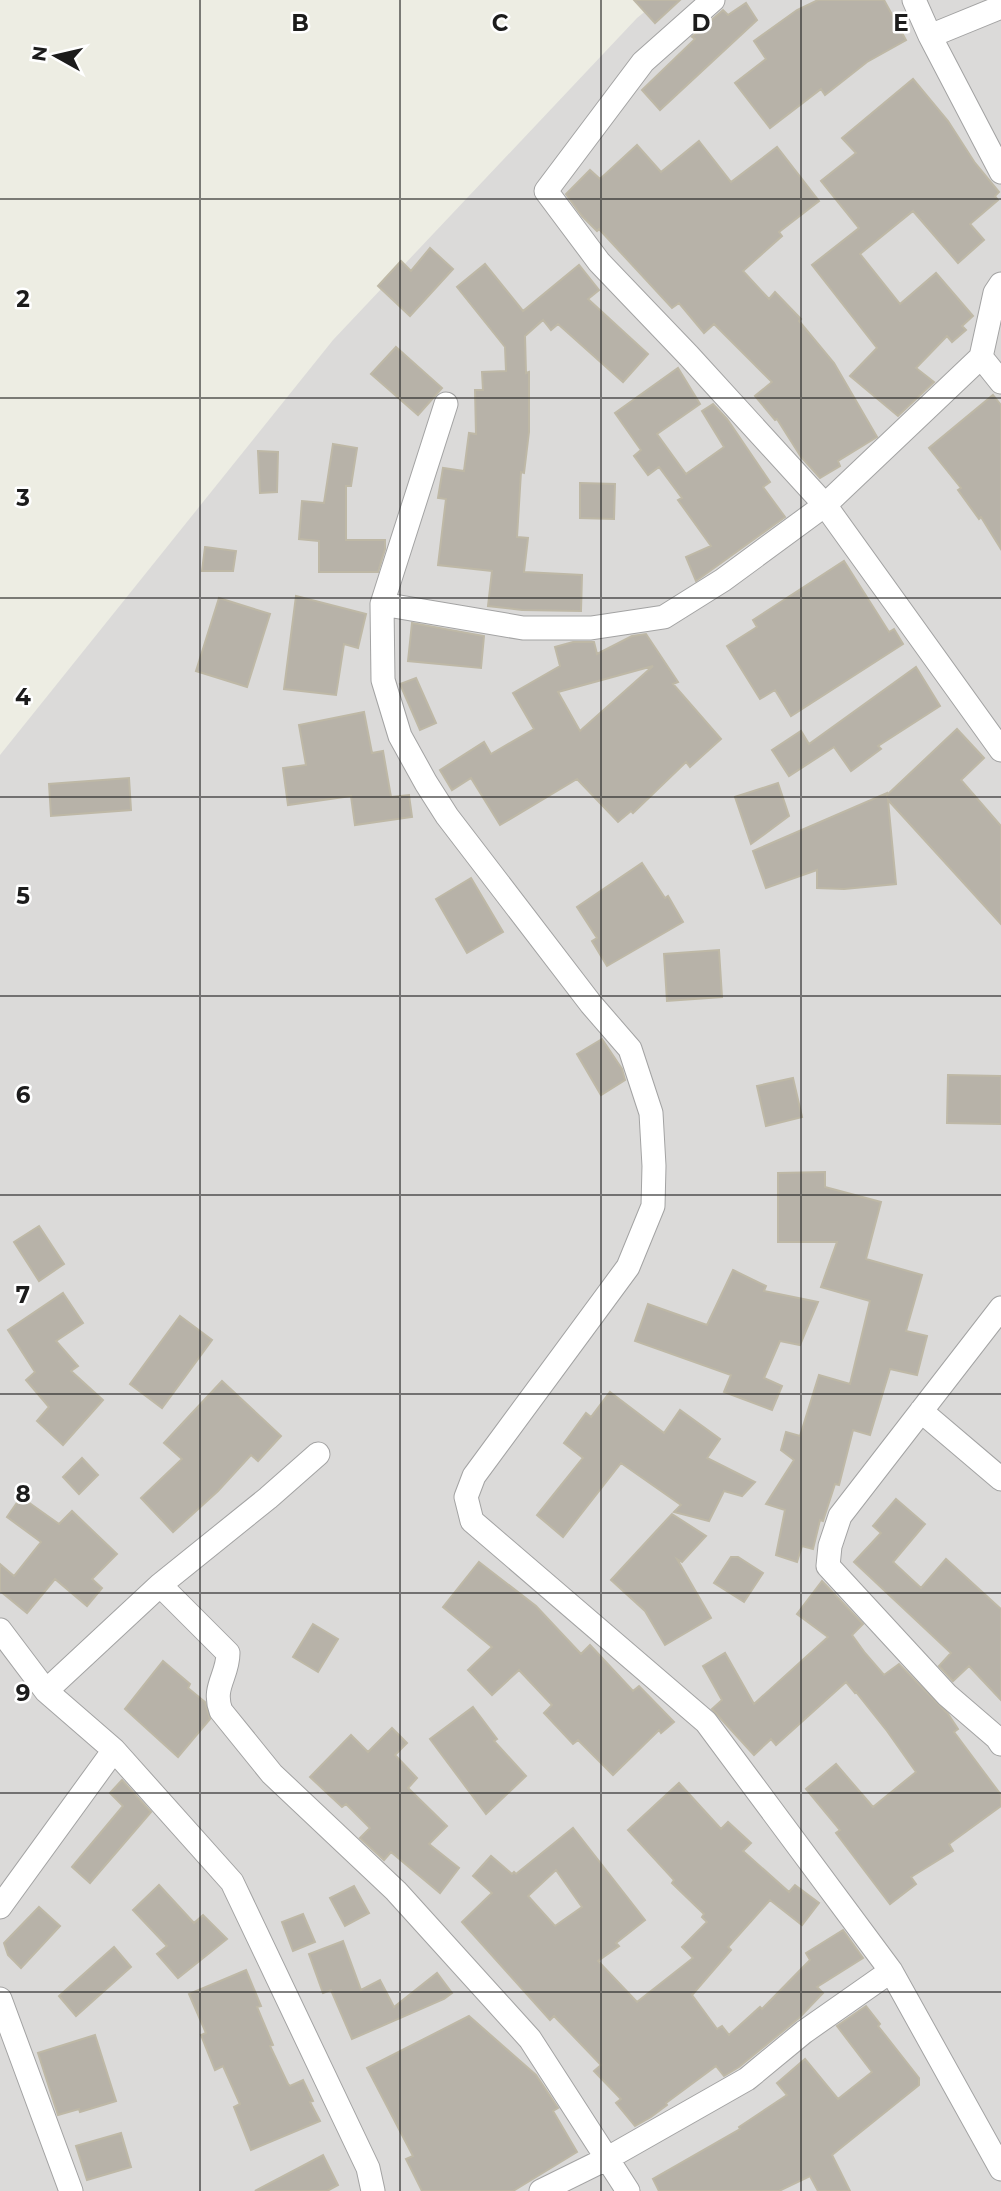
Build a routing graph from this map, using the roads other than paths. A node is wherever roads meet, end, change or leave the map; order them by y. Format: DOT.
graph roads {
  1 [pos="713,0"];
  2 [pos="914,0"];
  3 [pos="1001,7"];
  4 [pos="930,36"];
  5 [pos="1001,172"];
  6 [pos="1001,284"];
  7 [pos="981,357"];
  8 [pos="1001,382"];
  9 [pos="446,404"];
  10 [pos="825,505"];
  11 [pos="382,604"];
  12 [pos="1001,750"];
  13 [pos="1001,1308"];
  14 [pos="921,1410"];
  15 [pos="318,1454"];
  16 [pos="1001,1479"];
  17 [pos="160,1585"];
  18 [pos="0,1630"];
  19 [pos="46,1691"];
  20 [pos="1001,1744"];
  21 [pos="114,1749"];
  22 [pos="0,1907"];
  23 [pos="891,1971"];
  24 [pos="0,1999"];
  25 [pos="608,2158"];
  26 [pos="1001,2169"];
  27 [pos="71,2191"];
  28 [pos="373,2191"];
  29 [pos="541,2191"];
  30 [pos="628,2191"];
  1 -- 10 [label="street"];
  2 -- 4 [label="street"];
  3 -- 4 [label="street"];
  4 -- 5 [label="street"];
  6 -- 7 [label="street"];
  7 -- 8 [label="street"];
  7 -- 10 [label="street"];
  9 -- 11 [label="street"];
  10 -- 11 [label="street"];
  10 -- 12 [label="street"];
  11 -- 23 [label="street"];
  13 -- 14 [label="street"];
  14 -- 16 [label="street"];
  14 -- 20 [label="street"];
  15 -- 17 [label="street"];
  17 -- 19 [label="street"];
  17 -- 25 [label="street"];
  18 -- 19 [label="street"];
  19 -- 21 [label="street"];
  21 -- 22 [label="street"];
  21 -- 28 [label="street"];
  23 -- 25 [label="street"];
  23 -- 26 [label="street"];
  24 -- 27 [label="street"];
  25 -- 29 [label="street"];
  25 -- 30 [label="street"];
}
